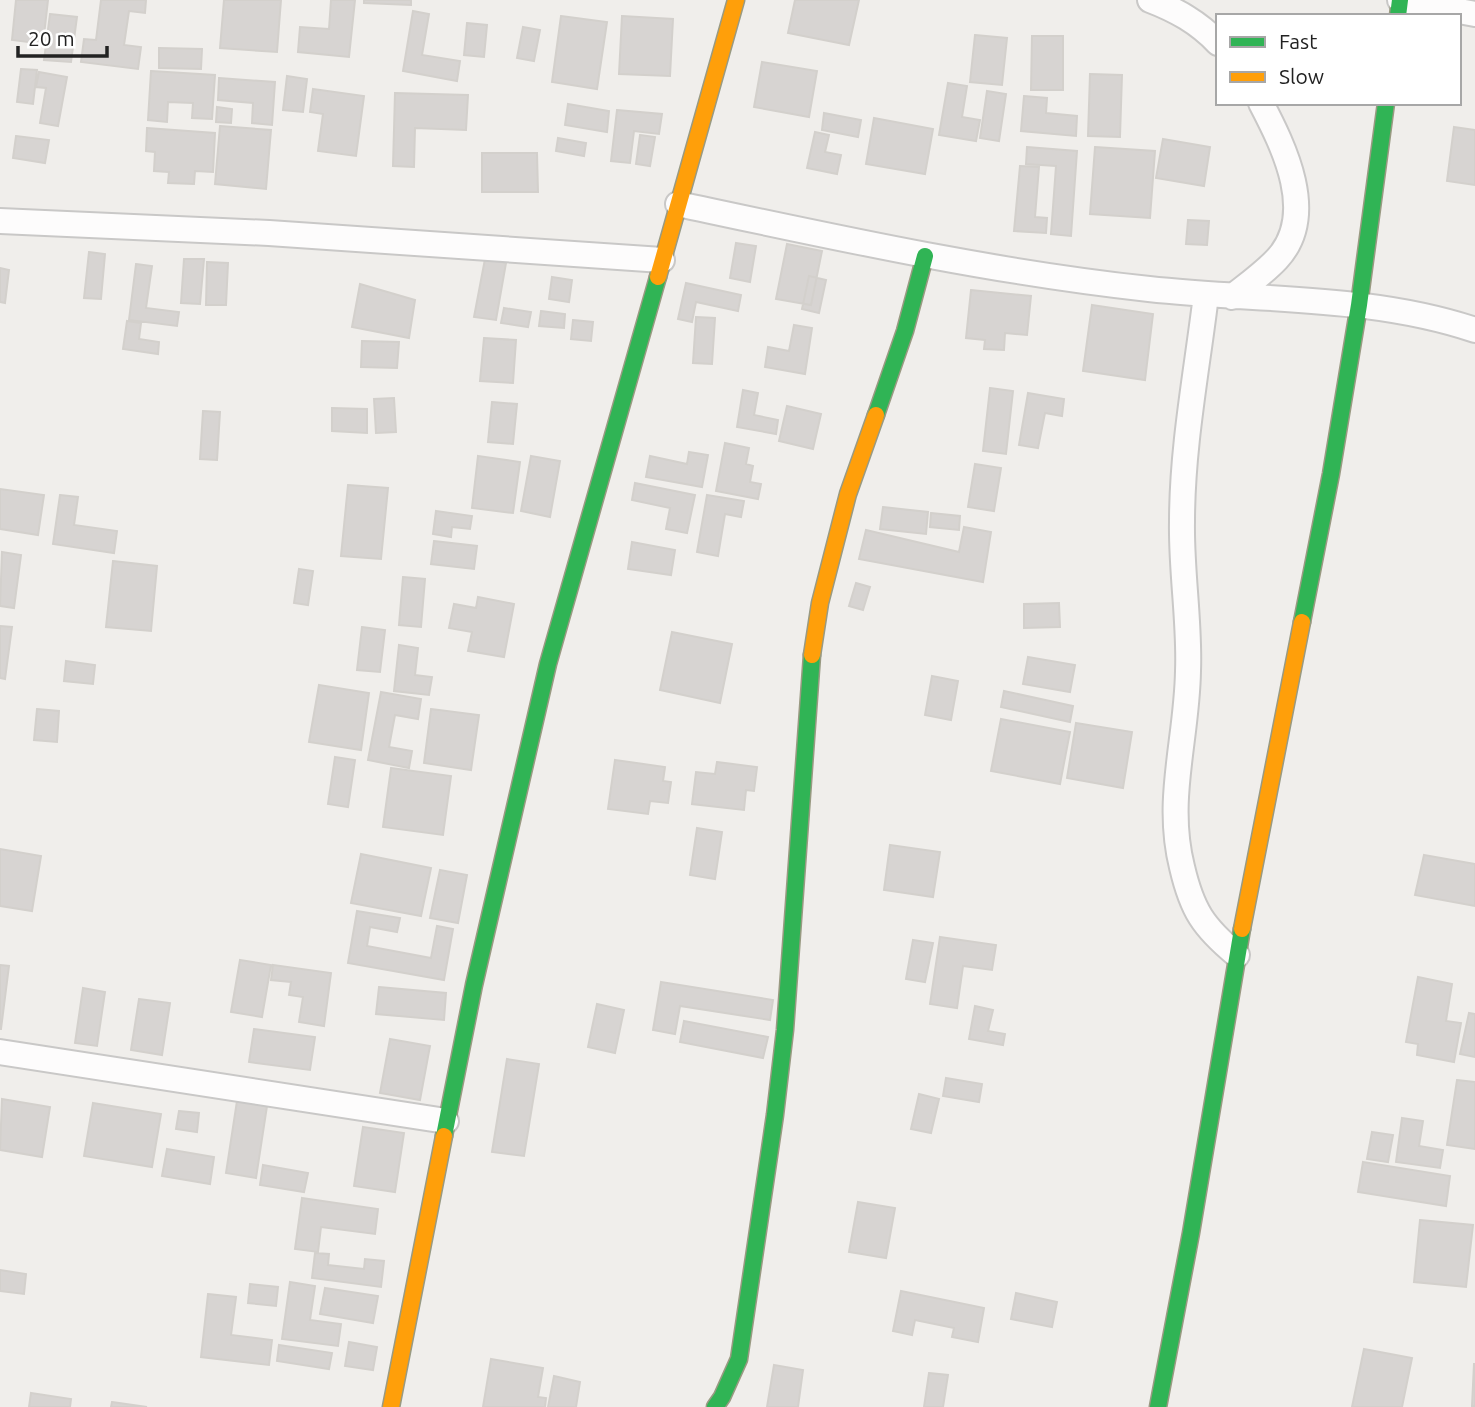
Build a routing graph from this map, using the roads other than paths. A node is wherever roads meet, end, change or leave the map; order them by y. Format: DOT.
graph roads {
  1 [pos="736,0"];
  2 [pos="1150,0"];
  3 [pos="1400,0"];
  4 [pos="1475,14"];
  5 [pos="1216,41"];
  6 [pos="1262,105"];
  7 [pos="1386,105"];
  8 [pos="678,204"];
  9 [pos="0,221"];
  10 [pos="925,256"];
  11 [pos="662,260"];
  12 [pos="1206,295"];
  13 [pos="1232,297"];
  14 [pos="1359,305"];
  15 [pos="1475,330"];
  16 [pos="1237,955"];
  17 [pos="0,1052"];
  18 [pos="446,1121"];
  19 [pos="391,1407"];
  20 [pos="715,1407"];
  21 [pos="1158,1407"];
  1 -- 8 [label="street"];
  2 -- 5 [label="street"];
  3 -- 4 [label="street"];
  6 -- 13 [label="street"];
  7 -- 14 [label="street"];
  8 -- 10 [label="street"];
  8 -- 11 [label="street"];
  9 -- 11 [label="street"];
  10 -- 12 [label="street"];
  10 -- 20 [label="street"];
  11 -- 18 [label="street"];
  12 -- 13 [label="street"];
  12 -- 16 [label="street"];
  13 -- 14 [label="street"];
  14 -- 15 [label="street"];
  14 -- 16 [label="street"];
  16 -- 21 [label="street"];
  17 -- 18 [label="street"];
  18 -- 19 [label="street"];
}
